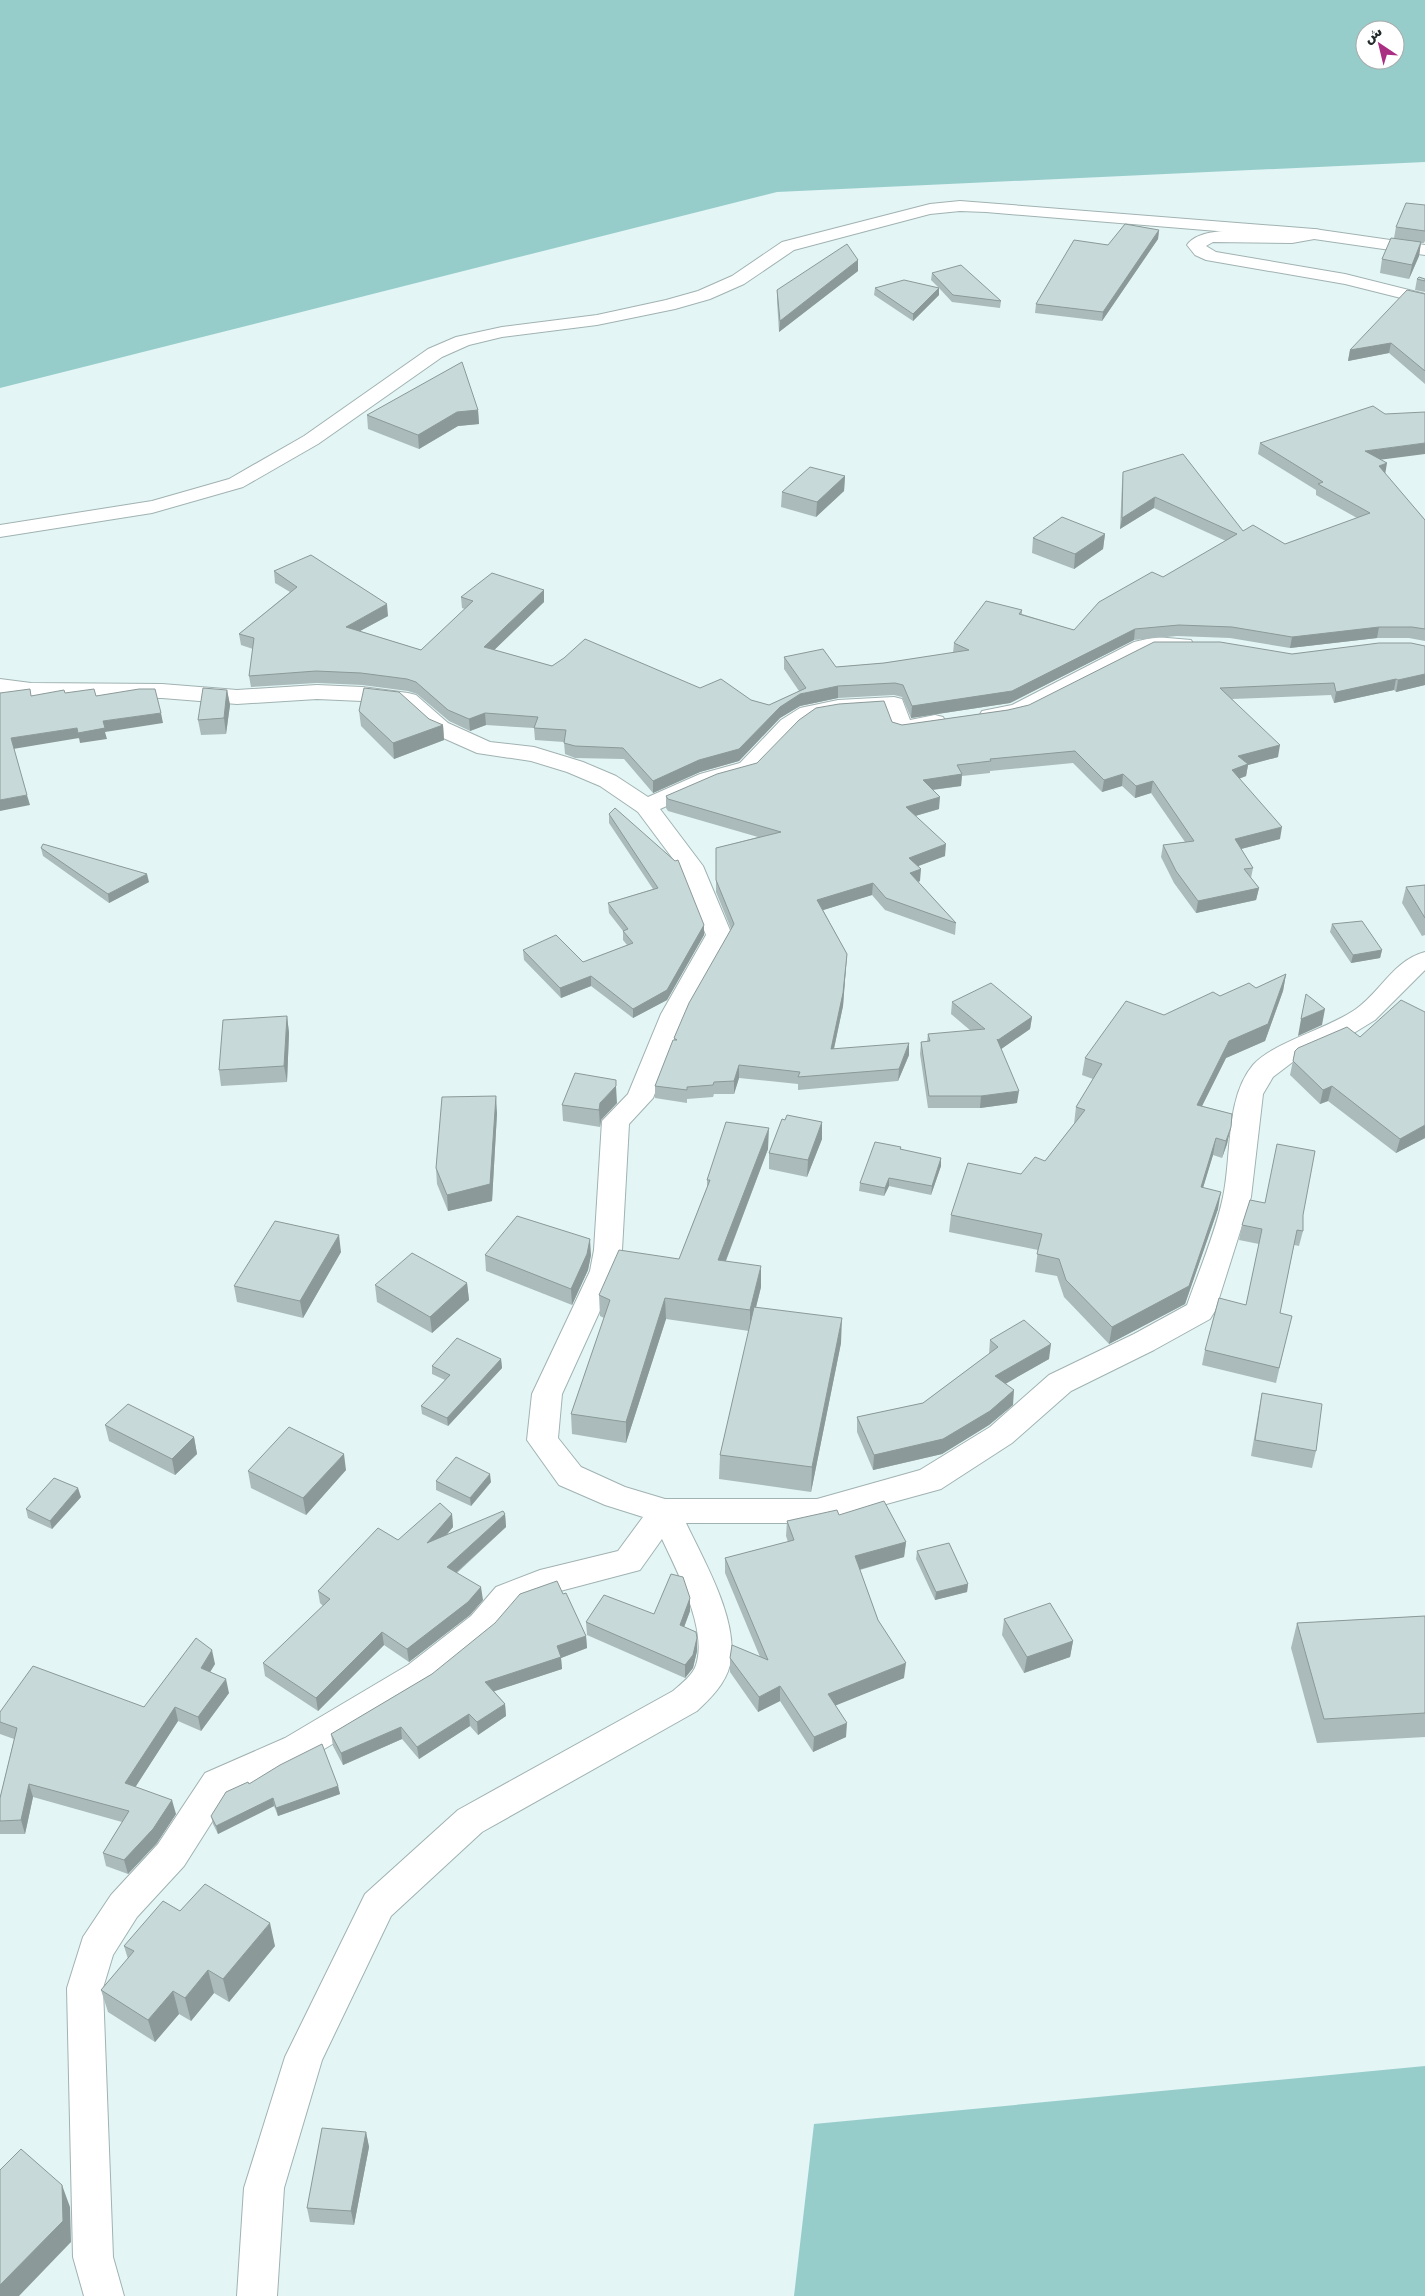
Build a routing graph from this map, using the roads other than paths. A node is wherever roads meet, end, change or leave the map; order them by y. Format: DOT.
graph roads {
  1 [pos="1314,234"];
  2 [pos="1425,250"];
  3 [pos="1425,299"];
  4 [pos="0,531"];
  5 [pos="1202,646"];
  6 [pos="0,686"];
  7 [pos="646,806"];
  8 [pos="1425,960"];
  9 [pos="665,1511"];
  10 [pos="104,2296"];
  11 [pos="257,2296"];
  1 -- 2 [label="street"];
  1 -- 3 [label="street"];
  1 -- 4 [label="street"];
  5 -- 7 [label="street"];
  6 -- 7 [label="street"];
  7 -- 9 [label="street"];
  8 -- 9 [label="street"];
  9 -- 10 [label="street"];
  9 -- 11 [label="street"];
}
